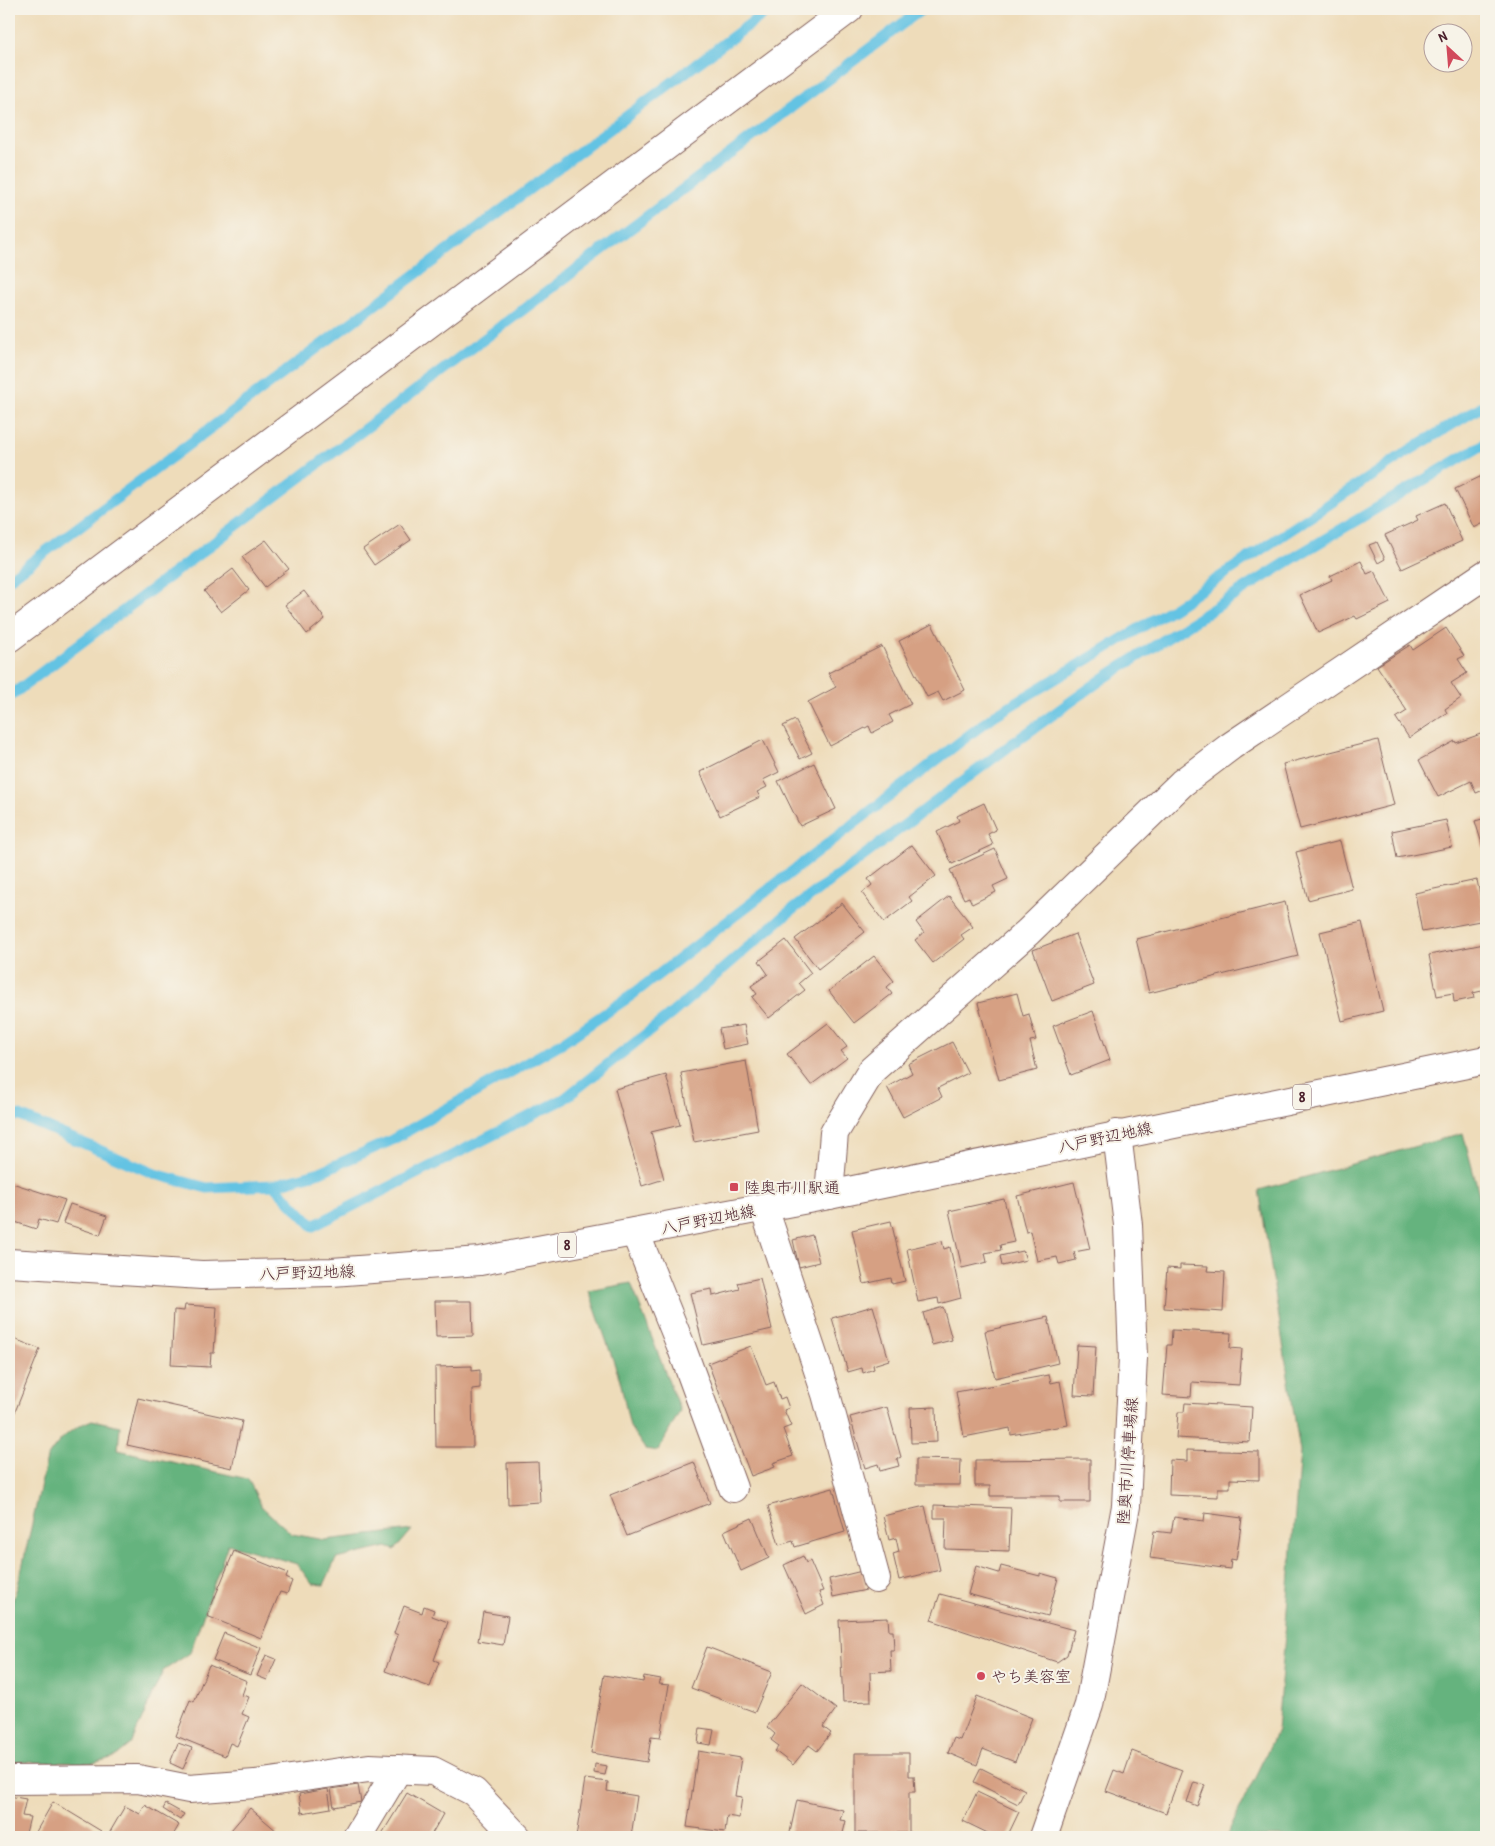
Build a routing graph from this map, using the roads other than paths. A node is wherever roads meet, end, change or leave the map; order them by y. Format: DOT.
graph roads {
  1 [pos="849,9"];
  2 [pos="1486,574"];
  3 [pos="9,638"];
  4 [pos="1486,1060"];
  5 [pos="1117,1134"];
  6 [pos="829,1195"];
  7 [pos="764,1208"];
  8 [pos="635,1232"];
  9 [pos="9,1263"];
  10 [pos="733,1488"];
  11 [pos="876,1579"];
  12 [pos="398,1769"];
  13 [pos="9,1780"];
  14 [pos="357,1837"];
  15 [pos="517,1837"];
  16 [pos="1043,1837"];
  1 -- 3 [label="street"];
  2 -- 6 [label="street"];
  4 -- 5 [label="street, 八戸野辺地線 / 8"];
  5 -- 6 [label="street, 八戸野辺地線 / 8"];
  5 -- 16 [label="street, 陸奥市川停車場線"];
  6 -- 7 [label="street, 八戸野辺地線 / 8"];
  7 -- 8 [label="street, 八戸野辺地線 / 8"];
  7 -- 11 [label="street"];
  8 -- 9 [label="street, 八戸野辺地線 / 8"];
  8 -- 10 [label="street"];
  12 -- 13 [label="street"];
  12 -- 14 [label="street"];
  12 -- 15 [label="street"];
}
